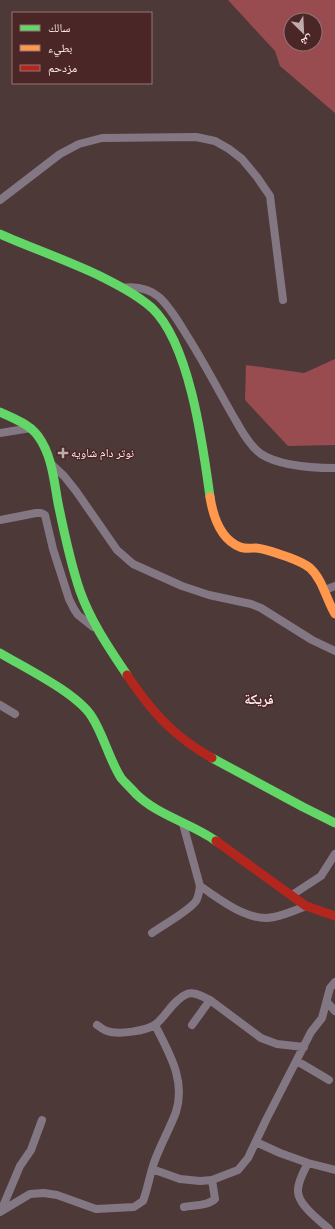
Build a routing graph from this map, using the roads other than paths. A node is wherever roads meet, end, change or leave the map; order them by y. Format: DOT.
graph roads {
  1 [pos="0,200"];
  2 [pos="0,234"];
  3 [pos="121,288"];
  4 [pos="283,300"];
  5 [pos="0,412"];
  6 [pos="30,428"];
  7 [pos="0,433"];
  8 [pos="50,462"];
  9 [pos="335,468"];
  10 [pos="0,520"];
  11 [pos="335,586"];
  12 [pos="325,590"];
  13 [pos="335,614"];
  14 [pos="98,630"];
  15 [pos="335,651"];
  16 [pos="0,653"];
  17 [pos="0,705"];
  18 [pos="15,714"];
  19 [pos="183,824"];
  20 [pos="335,824"];
  21 [pos="335,854"];
  22 [pos="200,886"];
  23 [pos="292,895"];
  24 [pos="306,906"];
  25 [pos="335,916"];
  26 [pos="152,932"];
  27 [pos="335,982"];
  28 [pos="210,1000"];
  29 [pos="327,1002"];
  30 [pos="335,1010"];
  31 [pos="97,1025"];
  32 [pos="155,1025"];
  33 [pos="192,1025"];
  34 [pos="304,1047"];
  35 [pos="297,1061"];
  36 [pos="329,1080"];
  37 [pos="42,1120"];
  38 [pos="256,1142"];
  39 [pos="308,1163"];
  40 [pos="152,1169"];
  41 [pos="335,1170"];
  42 [pos="212,1180"];
  43 [pos="184,1207"];
  44 [pos="0,1212"];
  45 [pos="329,1229"];
  1 -- 4 [label="street"];
  2 -- 3 [label="street"];
  3 -- 9 [label="street"];
  3 -- 12 [label="street"];
  5 -- 6 [label="street"];
  6 -- 7 [label="street"];
  6 -- 8 [label="street"];
  8 -- 14 [label="street"];
  8 -- 15 [label="street"];
  10 -- 14 [label="street"];
  11 -- 12 [label="street"];
  12 -- 13 [label="street"];
  14 -- 20 [label="street"];
  16 -- 19 [label="street"];
  17 -- 18 [label="street"];
  19 -- 22 [label="street"];
  19 -- 23 [label="street"];
  21 -- 23 [label="street"];
  22 -- 24 [label="street"];
  22 -- 26 [label="street"];
  23 -- 24 [label="street"];
  24 -- 25 [label="street"];
  27 -- 29 [label="street"];
  28 -- 32 [label="street"];
  28 -- 33 [label="street"];
  28 -- 34 [label="street"];
  29 -- 30 [label="street"];
  29 -- 34 [label="street"];
  31 -- 32 [label="street"];
  32 -- 40 [label="street"];
  34 -- 35 [label="street"];
  35 -- 36 [label="street"];
  35 -- 38 [label="street"];
  37 -- 44 [label="street"];
  38 -- 39 [label="street"];
  38 -- 42 [label="street"];
  39 -- 41 [label="street"];
  39 -- 45 [label="street"];
  40 -- 42 [label="street"];
  40 -- 44 [label="street"];
  42 -- 43 [label="street"];
}
